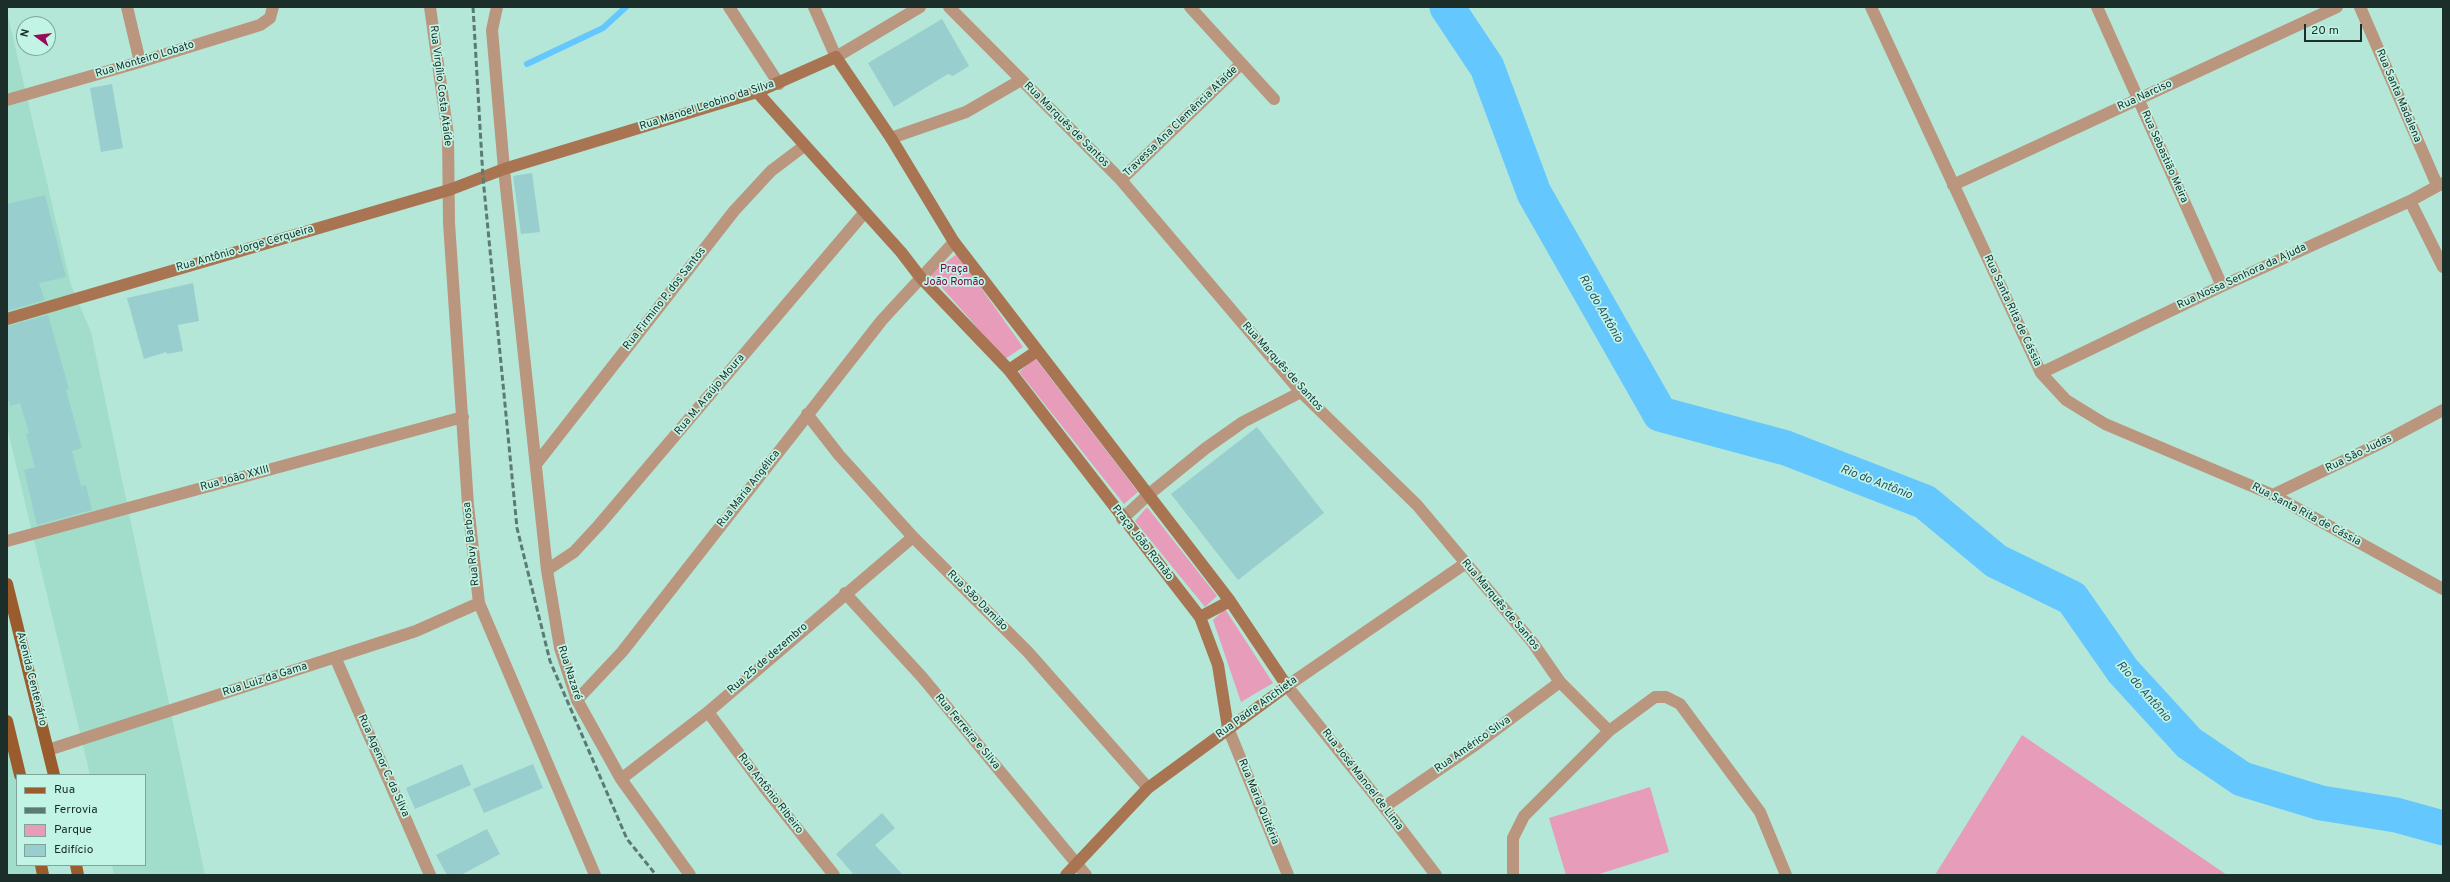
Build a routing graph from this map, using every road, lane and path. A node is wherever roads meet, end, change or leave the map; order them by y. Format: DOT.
graph roads {
  1 [pos="127,7"];
  2 [pos="273,7"];
  3 [pos="430,7"];
  4 [pos="497,7"];
  5 [pos="729,7"];
  6 [pos="814,7"];
  7 [pos="920,7"];
  8 [pos="949,7"];
  9 [pos="1190,7"];
  10 [pos="1871,7"];
  11 [pos="2098,7"];
  12 [pos="2337,7"];
  13 [pos="2360,7"];
  14 [pos="836,57"];
  15 [pos="140,62"];
  16 [pos="1241,64"];
  17 [pos="1021,80"];
  18 [pos="779,84"];
  19 [pos="757,92"];
  20 [pos="1274,98"];
  21 [pos="2138,99"];
  22 [pos="7,100"];
  23 [pos="891,138"];
  24 [pos="804,146"];
  25 [pos="504,169"];
  26 [pos="483,178"];
  27 [pos="1121,180"];
  28 [pos="2440,184"];
  29 [pos="1953,185"];
  30 [pos="449,190"];
  31 [pos="2410,200"];
  32 [pos="865,212"];
  33 [pos="954,242"];
  34 [pos="2443,268"];
  35 [pos="921,278"];
  36 [pos="2222,286"];
  37 [pos="7,319"];
  38 [pos="1037,351"];
  39 [pos="1008,370"];
  40 [pos="2041,373"];
  41 [pos="1301,392"];
  42 [pos="2443,410"];
  43 [pos="807,414"];
  44 [pos="463,417"];
  45 [pos="537,463"];
  46 [pos="1148,494"];
  47 [pos="2273,495"];
  48 [pos="1122,519"];
  49 [pos="913,537"];
  50 [pos="7,541"];
  51 [pos="1466,563"];
  52 [pos="547,570"];
  53 [pos="7,584"];
  54 [pos="2443,589"];
  55 [pos="845,593"];
  56 [pos="1230,601"];
  57 [pos="479,603"];
  58 [pos="1200,617"];
  59 [pos="336,657"];
  60 [pos="1560,682"];
  61 [pos="1287,686"];
  62 [pos="577,700"];
  63 [pos="708,712"];
  64 [pos="7,720"];
  65 [pos="1228,728"];
  66 [pos="1609,731"];
  67 [pos="48,750"];
  68 [pos="12,761"];
  69 [pos="19,774"];
  70 [pos="54,774"];
  71 [pos="621,779"];
  72 [pos="1148,788"];
  73 [pos="1384,807"];
  74 [pos="1077,865"];
  75 [pos="430,875"];
  76 [pos="595,875"];
  77 [pos="690,875"];
  78 [pos="834,875"];
  79 [pos="1066,875"];
  80 [pos="1086,875"];
  81 [pos="1288,875"];
  82 [pos="1436,875"];
  83 [pos="1513,875"];
  84 [pos="1786,875"];
  1 -- 15 [label="street"];
  2 -- 15 [label="street, Rua Monteiro Lobato"];
  3 -- 30 [label="street, Rua Virgílio Costa Ataíde"];
  4 -- 25 [label="street, Rua Nazaré"];
  5 -- 18 [label="street"];
  6 -- 14 [label="street"];
  7 -- 14 [label="street, Rua Manoel Leobino da Silva"];
  8 -- 17 [label="street, Rua Marquês de Santos"];
  9 -- 16 [label="street"];
  10 -- 29 [label="street, Rua Santa Rita de Cássia"];
  11 -- 21 [label="street, Rua Sebastião Meira"];
  12 -- 21 [label="street, Rua Narciso"];
  13 -- 28 [label="street, Rua Santa Madalena"];
  14 -- 18 [label="street, Rua Manoel Leobino da Silva"];
  14 -- 23 [label="street"];
  15 -- 22 [label="street, Rua Monteiro Lobato"];
  16 -- 20 [label="street"];
  16 -- 27 [label="street, Travessa Ana Clemência Ataíde"];
  17 -- 23 [label="street"];
  17 -- 27 [label="street, Rua Marquês de Santos"];
  18 -- 19 [label="street, Rua Manoel Leobino da Silva"];
  19 -- 24 [label="street, Praça João Romão"];
  19 -- 25 [label="street, Rua Manoel Leobino da Silva"];
  21 -- 29 [label="street, Rua Narciso"];
  21 -- 36 [label="street, Rua Sebastião Meira"];
  23 -- 33 [label="street"];
  24 -- 32 [label="street, Praça João Romão"];
  24 -- 45 [label="street, Rua Firmino P. dos Santos"];
  25 -- 26 [label="street, Rua Manoel Leobino da Silva"];
  25 -- 45 [label="street, Rua Nazaré"];
  26 -- 30 [label="street, Rua Antônio Jorge Cerqueira"];
  27 -- 41 [label="street, Rua Marquês de Santos"];
  28 -- 31 [label="street, Rua Nossa Senhora da Ajuda"];
  29 -- 40 [label="street, Rua Santa Rita de Cássia"];
  30 -- 37 [label="street, Rua Antônio Jorge Cerqueira"];
  30 -- 44 [label="street, Rua Ruy Barbosa"];
  31 -- 34 [label="street"];
  31 -- 36 [label="street, Rua Nossa Senhora da Ajuda"];
  32 -- 35 [label="street, Praça João Romão"];
  32 -- 52 [label="street, Rua M. Araújo Moura"];
  33 -- 35 [label="street, Rua Maria Angélica"];
  33 -- 38 [label="street"];
  35 -- 39 [label="street, Praça João Romão"];
  35 -- 43 [label="street, Rua Maria Angélica"];
  36 -- 40 [label="street, Rua Nossa Senhora da Ajuda"];
  38 -- 39 [label="street"];
  38 -- 46 [label="street"];
  39 -- 48 [label="street, Praça João Romão"];
  40 -- 47 [label="street, Rua Santa Rita de Cássia"];
  41 -- 46 [label="street"];
  41 -- 51 [label="street, Rua Marquês de Santos"];
  42 -- 47 [label="street, Rua São Judas"];
  43 -- 49 [label="street, Rua São Damião"];
  43 -- 62 [label="street, Rua Maria Angélica"];
  44 -- 50 [label="street, Rua João XXIII"];
  44 -- 57 [label="street, Rua Ruy Barbosa"];
  45 -- 52 [label="street, Rua Nazaré"];
  46 -- 48 [label="street"];
  46 -- 56 [label="street"];
  47 -- 54 [label="street, Rua Santa Rita de Cássia"];
  48 -- 58 [label="street, Praça João Romão"];
  49 -- 55 [label="street, Rua 25 de dezembro"];
  49 -- 72 [label="street, Rua São Damião"];
  51 -- 60 [label="street, Rua Marquês de Santos"];
  51 -- 61 [label="street, Rua Padre Anchieta"];
  52 -- 62 [label="street, Rua Nazaré"];
  53 -- 67 [label="main road, Avenida Centenário"];
  55 -- 63 [label="street, Rua 25 de dezembro"];
  55 -- 74 [label="street, Rua Ferreira e Silva"];
  56 -- 58 [label="street"];
  56 -- 61 [label="street"];
  57 -- 59 [label="street, Rua Luiz da Gama"];
  57 -- 76 [label="street, Rua Ruy Barbosa"];
  58 -- 65 [label="street, Praça João Romão"];
  59 -- 67 [label="street, Rua Luiz da Gama"];
  59 -- 75 [label="street, Rua Agenor C. da Silva"];
  60 -- 66 [label="street, Rua Marquês de Santos"];
  60 -- 73 [label="street, Rua Américo Silva"];
  61 -- 65 [label="street, Rua Padre Anchieta"];
  61 -- 73 [label="street, Rua José Manoel de Lima"];
  62 -- 71 [label="street, Rua Nazaré"];
  63 -- 71 [label="street, Rua 25 de dezembro"];
  63 -- 78 [label="street, Rua Antônio Ribeiro"];
  64 -- 68 [label="main road"];
  65 -- 72 [label="street, Rua Padre Anchieta"];
  65 -- 81 [label="street, Rua Maria Quitéria"];
  66 -- 83 [label="street"];
  66 -- 84 [label="street"];
  67 -- 70 [label="main road, Avenida Centenário"];
  68 -- 69 [label="main road"];
  71 -- 77 [label="street, Rua Nazaré"];
  72 -- 74 [label="street, Rua Padre Anchieta"];
  73 -- 82 [label="street, Rua José Manoel de Lima"];
  74 -- 79 [label="street, Rua Padre Anchieta"];
  74 -- 80 [label="street, Rua Ferreira e Silva"];
}
